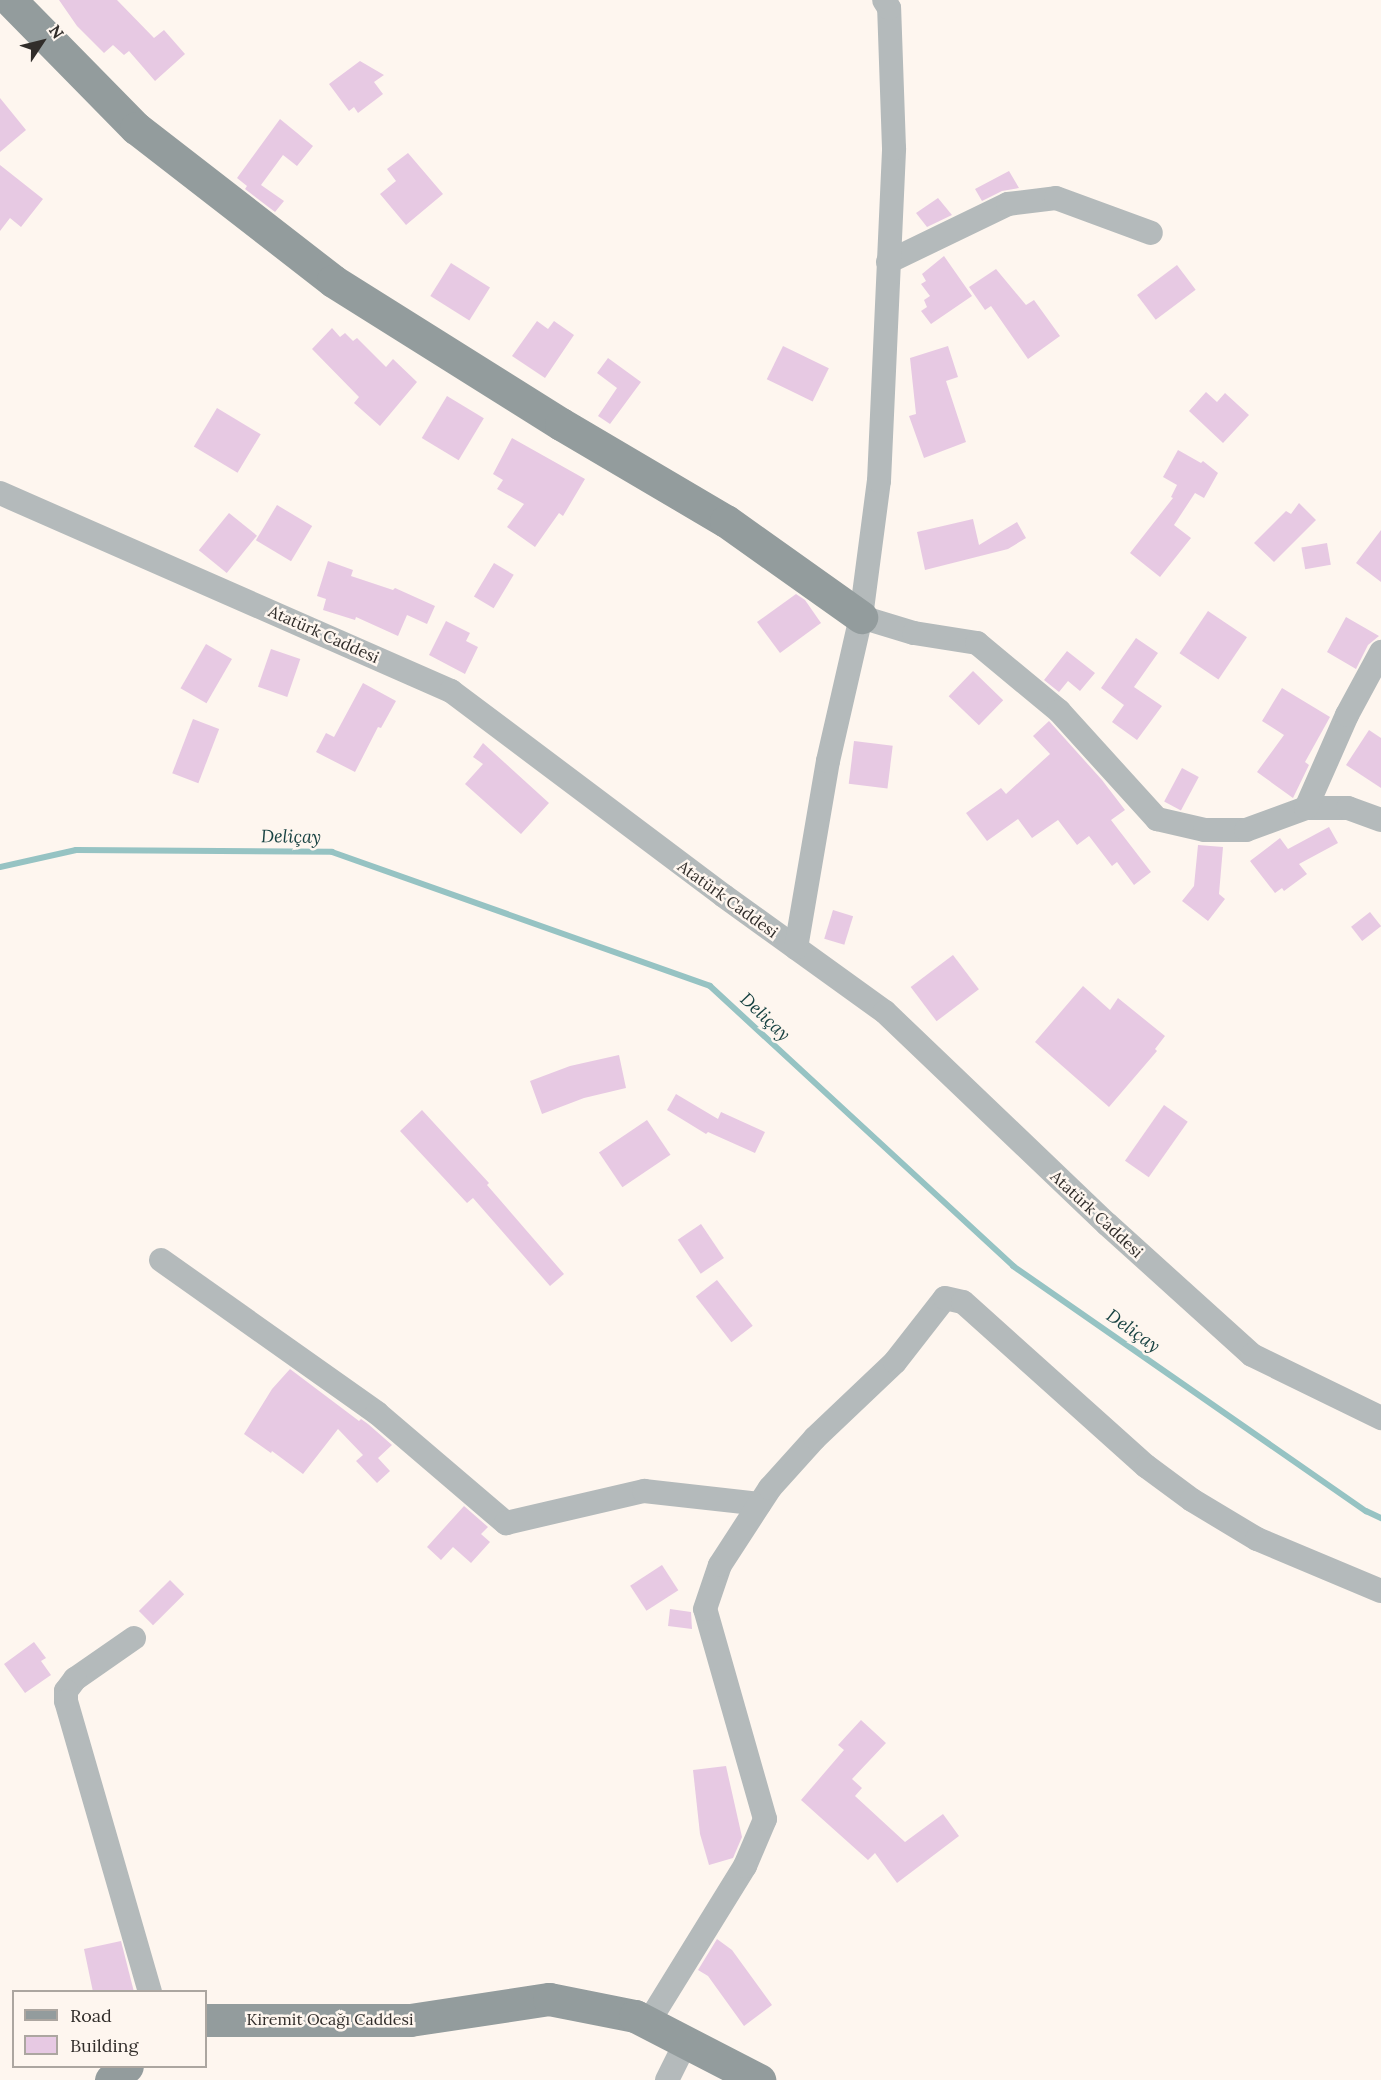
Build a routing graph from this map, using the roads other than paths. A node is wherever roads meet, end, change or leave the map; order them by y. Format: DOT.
graph roads {
  1 [pos="10,0"];
  2 [pos="884,0"];
  3 [pos="1151,233"];
  4 [pos="888,262"];
  5 [pos="0,493"];
  6 [pos="861,617"];
  7 [pos="1381,651"];
  8 [pos="1306,808"];
  9 [pos="1381,819"];
  10 [pos="796,948"];
  11 [pos="161,1260"];
  12 [pos="1381,1418"];
  13 [pos="759,1504"];
  14 [pos="1381,1591"];
  15 [pos="134,1638"];
  16 [pos="149,1990"];
  17 [pos="207,2020"];
  18 [pos="648,2024"];
  19 [pos="686,2042"];
  20 [pos="125,2068"];
  21 [pos="111,2080"];
  22 [pos="667,2080"];
  23 [pos="759,2080"];
  1 -- 6 [label="street"];
  2 -- 4 [label="street"];
  3 -- 4 [label="street"];
  4 -- 6 [label="street"];
  5 -- 10 [label="street, Atatürk Caddesi"];
  6 -- 8 [label="street"];
  6 -- 10 [label="street"];
  7 -- 8 [label="street"];
  8 -- 9 [label="street"];
  10 -- 12 [label="street, Atatürk Caddesi"];
  11 -- 13 [label="street"];
  13 -- 14 [label="street"];
  13 -- 18 [label="street"];
  15 -- 16 [label="street"];
  17 -- 18 [label="street, Kiremit Ocağı Caddesi"];
  18 -- 19 [label="street, Kiremit Ocağı Caddesi"];
  19 -- 22 [label="street"];
  19 -- 23 [label="street, Kiremit Ocağı Caddesi"];
  20 -- 21 [label="street"];
}
